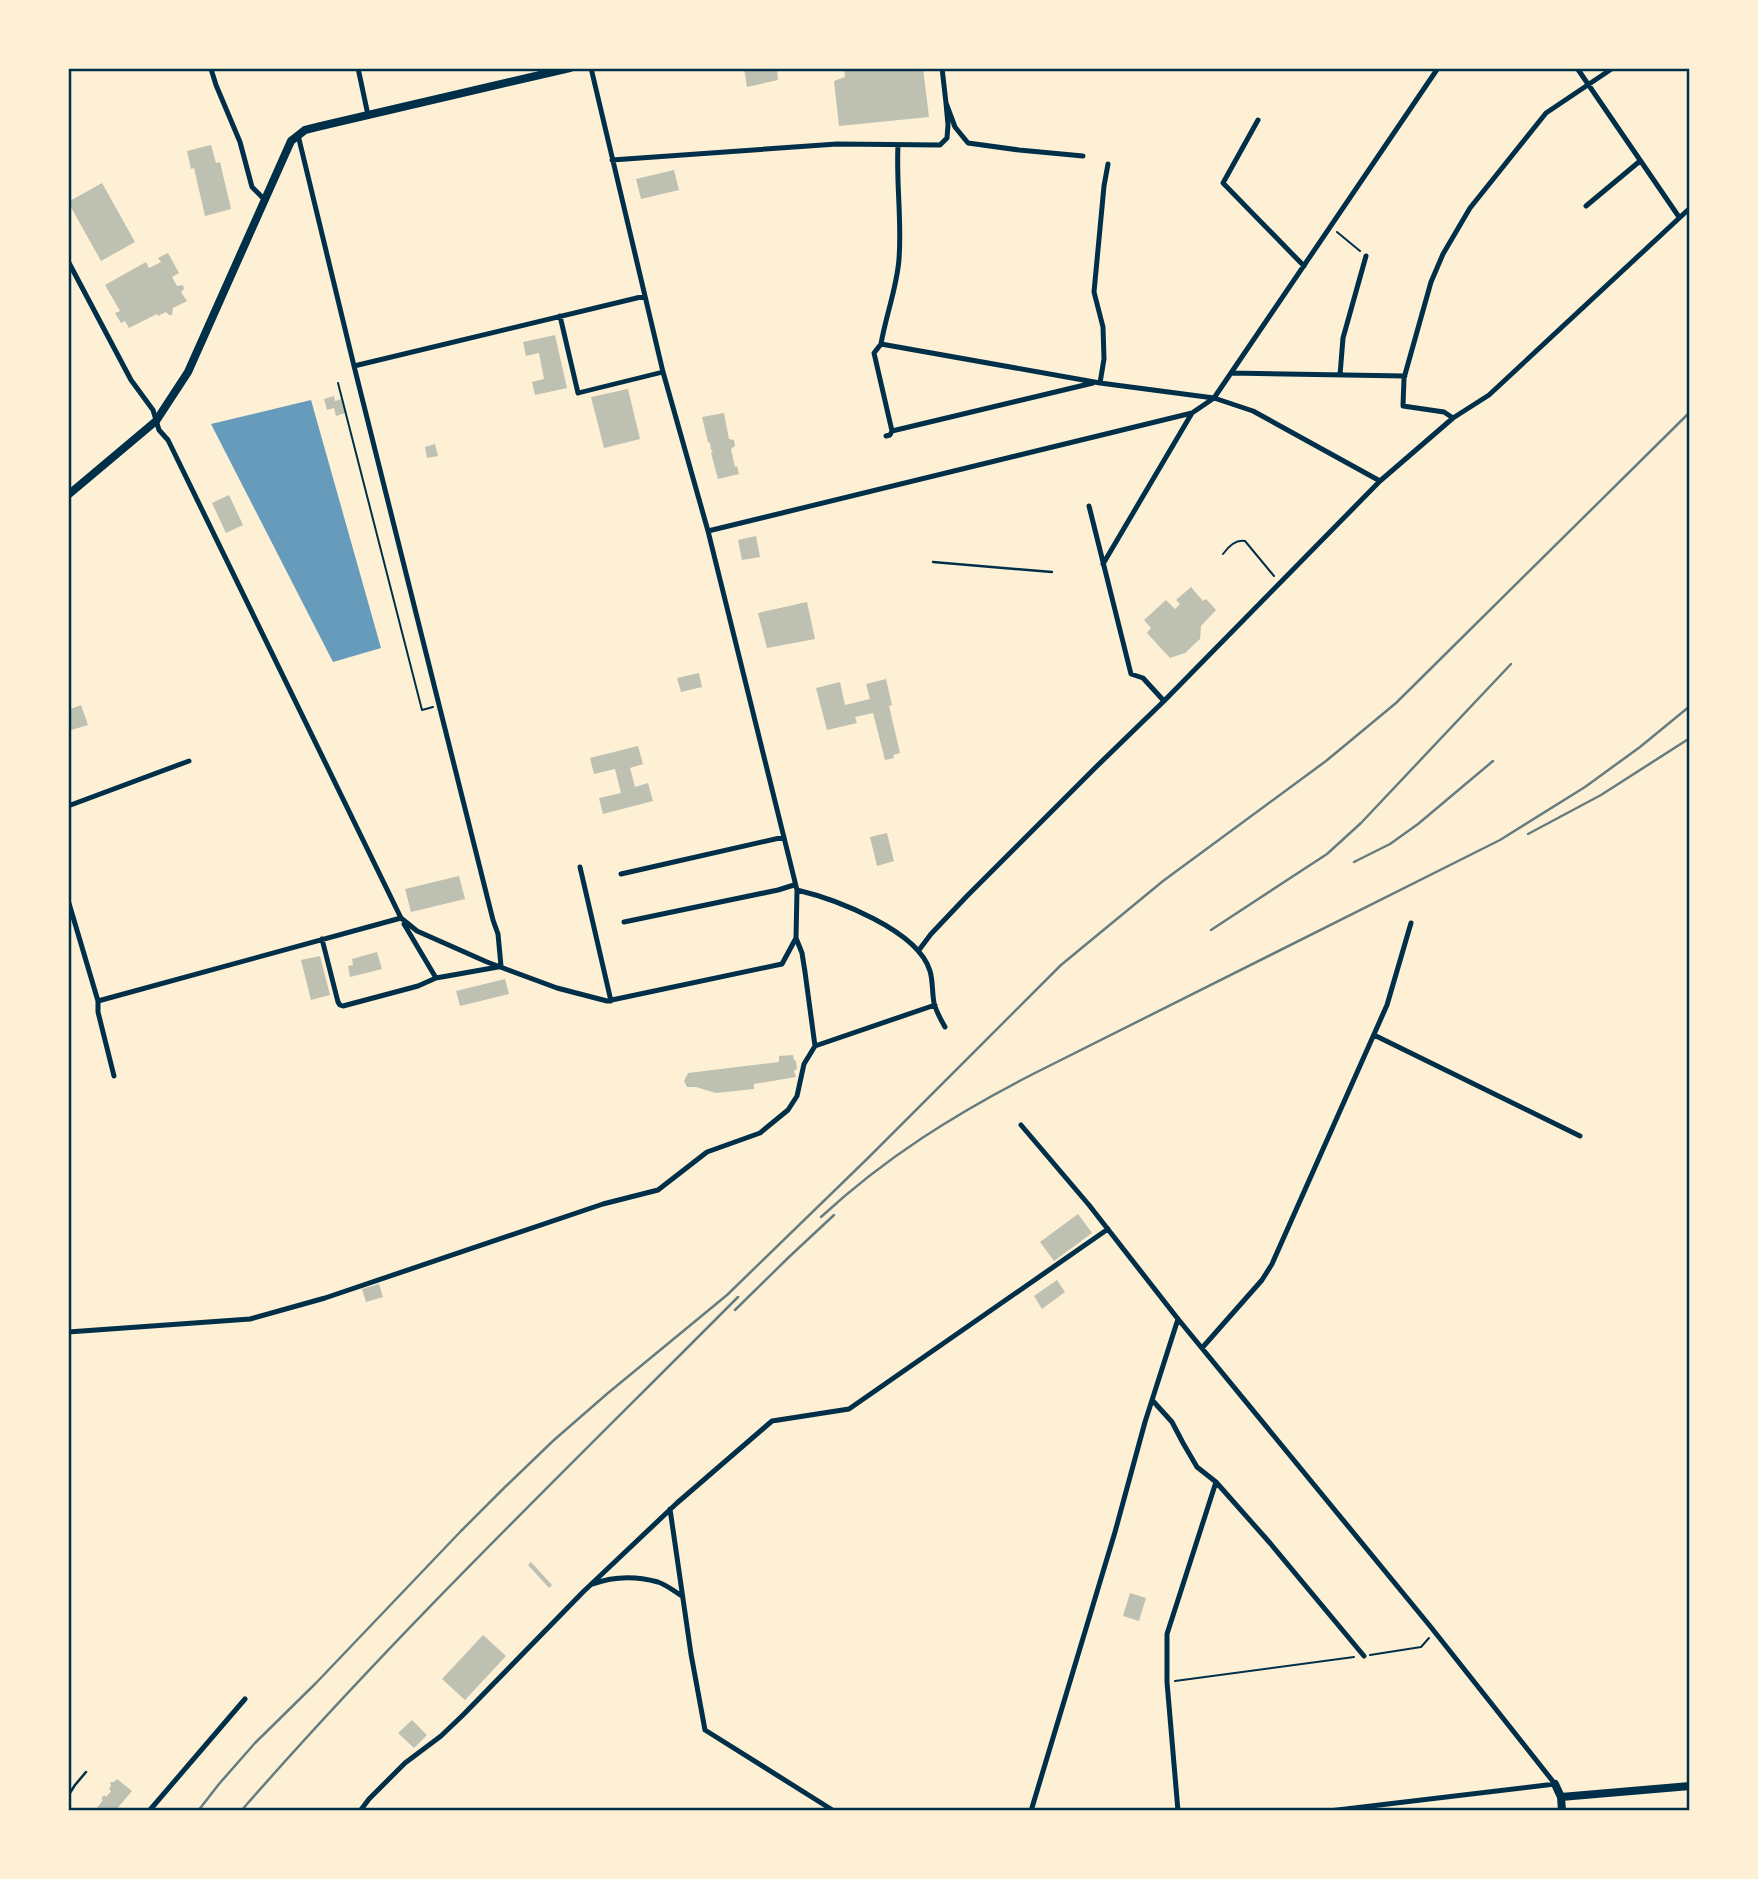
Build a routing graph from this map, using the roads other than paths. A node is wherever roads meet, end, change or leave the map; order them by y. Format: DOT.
graph roads {
  1 [pos="358,68"];
  2 [pos="570,68"];
  3 [pos="591,68"];
  4 [pos="942,68"];
  5 [pos="1438,68"];
  6 [pos="1577,68"];
  7 [pos="1613,68"];
  8 [pos="211,69"];
  9 [pos="1588,87"];
  10 [pos="946,103"];
  11 [pos="368,115"];
  12 [pos="1258,120"];
  13 [pos="298,135"];
  14 [pos="898,145"];
  15 [pos="1083,156"];
  16 [pos="612,160"];
  17 [pos="1640,161"];
  18 [pos="1108,164"];
  19 [pos="265,200"];
  20 [pos="1586,206"];
  21 [pos="1690,208"];
  22 [pos="1679,217"];
  23 [pos="1366,256"];
  24 [pos="68,261"];
  25 [pos="1304,266"];
  26 [pos="645,296"];
  27 [pos="560,316"];
  28 [pos="881,344"];
  29 [pos="354,366"];
  30 [pos="663,372"];
  31 [pos="1231,373"];
  32 [pos="1340,375"];
  33 [pos="1405,376"];
  34 [pos="1098,383"];
  35 [pos="578,393"];
  36 [pos="1214,398"];
  37 [pos="1192,413"];
  38 [pos="1453,418"];
  39 [pos="156,421"];
  40 [pos="892,431"];
  41 [pos="886,436"];
  42 [pos="1380,481"];
  43 [pos="68,495"];
  44 [pos="1089,506"];
  45 [pos="708,531"];
  46 [pos="933,562"];
  47 [pos="1103,565"];
  48 [pos="1052,572"];
  49 [pos="1164,701"];
  50 [pos="189,761"];
  51 [pos="68,806"];
  52 [pos="784,837"];
  53 [pos="580,867"];
  54 [pos="621,874"];
  55 [pos="796,887"];
  56 [pos="68,900"];
  57 [pos="401,918"];
  58 [pos="624,922"];
  59 [pos="1411,923"];
  60 [pos="796,938"];
  61 [pos="322,939"];
  62 [pos="919,950"];
  63 [pos="501,966"];
  64 [pos="436,978"];
  65 [pos="97,1001"];
  66 [pos="611,1001"];
  67 [pos="934,1005"];
  68 [pos="945,1027"];
  69 [pos="1374,1035"];
  70 [pos="816,1046"];
  71 [pos="114,1076"];
  72 [pos="1021,1125"];
  73 [pos="1580,1136"];
  74 [pos="1108,1229"];
  75 [pos="1178,1319"];
  76 [pos="68,1332"];
  77 [pos="1202,1348"];
  78 [pos="1153,1401"];
  79 [pos="1216,1482"];
  80 [pos="670,1509"];
  81 [pos="590,1585"];
  82 [pos="682,1596"];
  83 [pos="1364,1656"];
  84 [pos="245,1699"];
  85 [pos="86,1772"];
  86 [pos="1555,1784"];
  87 [pos="1690,1786"];
  88 [pos="68,1796"];
  89 [pos="1561,1797"];
  90 [pos="149,1811"];
  91 [pos="360,1811"];
  92 [pos="834,1811"];
  93 [pos="1031,1811"];
  94 [pos="1178,1811"];
  95 [pos="1329,1811"];
  96 [pos="1562,1811"];
  1 -- 11 [label="street"];
  2 -- 11 [label="main road"];
  3 -- 16 [label="street"];
  4 -- 10 [label="street"];
  5 -- 25 [label="street"];
  6 -- 9 [label="street"];
  7 -- 9 [label="street"];
  8 -- 19 [label="street"];
  9 -- 17 [label="street"];
  9 -- 33 [label="street"];
  10 -- 14 [label="street"];
  10 -- 15 [label="street"];
  11 -- 13 [label="main road"];
  12 -- 25 [label="street"];
  13 -- 19 [label="main road"];
  13 -- 29 [label="street"];
  14 -- 16 [label="street"];
  14 -- 28 [label="street"];
  16 -- 26 [label="street"];
  17 -- 20 [label="street"];
  17 -- 22 [label="street"];
  18 -- 34 [label="street"];
  19 -- 39 [label="main road"];
  21 -- 22 [label="street"];
  22 -- 38 [label="street"];
  23 -- 32 [label="street"];
  24 -- 39 [label="street"];
  25 -- 31 [label="street"];
  26 -- 27 [label="street"];
  26 -- 30 [label="street"];
  27 -- 29 [label="street"];
  27 -- 35 [label="street"];
  28 -- 34 [label="street"];
  28 -- 40 [label="street"];
  29 -- 63 [label="street"];
  30 -- 35 [label="street"];
  30 -- 45 [label="street"];
  31 -- 32 [label="street"];
  31 -- 36 [label="street"];
  32 -- 33 [label="street"];
  33 -- 38 [label="street"];
  34 -- 36 [label="street"];
  34 -- 40 [label="street"];
  36 -- 37 [label="street"];
  36 -- 42 [label="street"];
  37 -- 45 [label="street"];
  37 -- 47 [label="street"];
  38 -- 42 [label="street"];
  39 -- 43 [label="main road"];
  39 -- 57 [label="street"];
  40 -- 41 [label="street"];
  42 -- 49 [label="street"];
  44 -- 47 [label="street"];
  45 -- 52 [label="street"];
  46 -- 48 [label="lane"];
  47 -- 49 [label="street"];
  49 -- 62 [label="street"];
  50 -- 51 [label="street"];
  52 -- 54 [label="street"];
  52 -- 55 [label="street"];
  53 -- 66 [label="street"];
  55 -- 58 [label="street"];
  55 -- 60 [label="street"];
  55 -- 62 [label="street"];
  56 -- 65 [label="street"];
  57 -- 61 [label="street"];
  57 -- 63 [label="street"];
  57 -- 64 [label="street"];
  59 -- 69 [label="street"];
  60 -- 66 [label="street"];
  60 -- 70 [label="street"];
  61 -- 64 [label="street"];
  61 -- 65 [label="street"];
  62 -- 67 [label="street"];
  63 -- 64 [label="street"];
  63 -- 66 [label="street"];
  65 -- 71 [label="street"];
  67 -- 68 [label="street"];
  67 -- 70 [label="street"];
  69 -- 73 [label="street"];
  69 -- 77 [label="street"];
  70 -- 76 [label="street"];
  72 -- 74 [label="street"];
  74 -- 75 [label="street"];
  74 -- 80 [label="street"];
  75 -- 77 [label="street"];
  75 -- 78 [label="street"];
  77 -- 86 [label="street"];
  78 -- 79 [label="street"];
  78 -- 93 [label="street"];
  79 -- 83 [label="street"];
  79 -- 94 [label="street"];
  80 -- 81 [label="street"];
  80 -- 82 [label="street"];
  81 -- 82 [label="street"];
  81 -- 91 [label="street"];
  82 -- 92 [label="street"];
  84 -- 90 [label="street"];
  85 -- 88 [label="lane"];
  86 -- 89 [label="main road"];
  86 -- 95 [label="street"];
  87 -- 89 [label="main road"];
  89 -- 96 [label="main road"];
}
